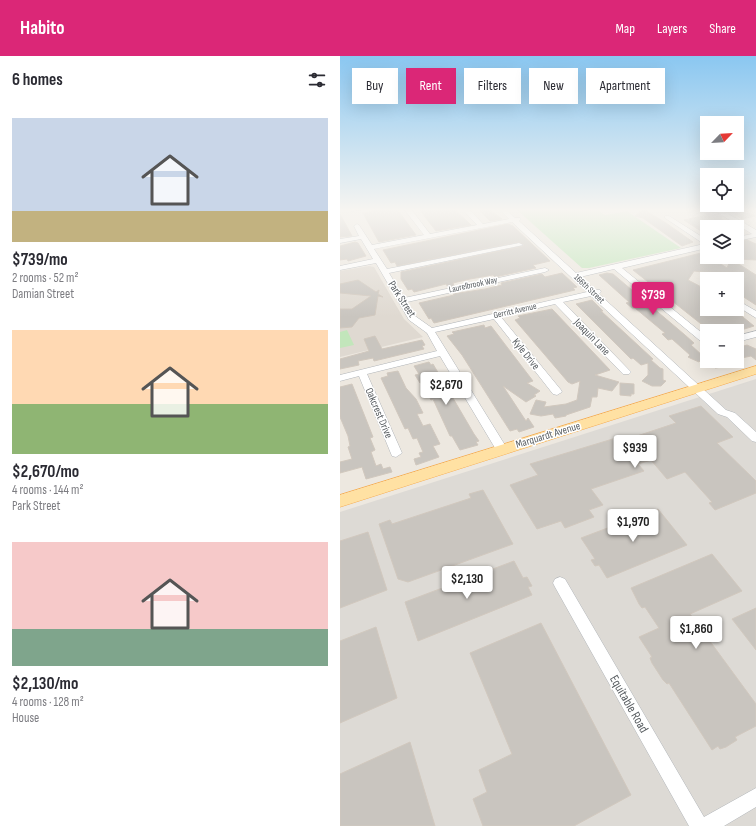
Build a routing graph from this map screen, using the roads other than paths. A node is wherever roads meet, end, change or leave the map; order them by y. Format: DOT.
graph roads {
  1 [pos="367,245"];
  2 [pos="384,245"];
  3 [pos="519,245"];
  4 [pos="545,245"];
  5 [pos="700,246"];
  6 [pos="369,248"];
  7 [pos="377,261"];
  8 [pos="615,266"];
  9 [pos="340,268"];
  10 [pos="545,270"];
  11 [pos="384,272"];
  12 [pos="578,275"];
  13 [pos="596,292"];
  14 [pos="402,301"];
  15 [pos="557,301"];
  16 [pos="744,307"];
  17 [pos="756,315"];
  18 [pos="496,316"];
  19 [pos="430,331"];
  20 [pos="756,334"];
  21 [pos="700,336"];
  22 [pos="744,337"];
  23 [pos="443,352"];
  24 [pos="756,370"];
  25 [pos="626,372"];
  26 [pos="362,373"];
  27 [pos="340,378"];
  28 [pos="701,388"];
  29 [pos="557,392"];
  30 [pos="756,438"];
  31 [pos="502,450"];
  32 [pos="396,453"];
  33 [pos="340,500"];
  34 [pos="560,583"];
  35 [pos="756,797"];
  36 [pos="699,826"];
  37 [pos="706,826"];
  1 -- 6 [label="street, Park Street"];
  2 -- 6 [label="street"];
  3 -- 11 [label="street"];
  4 -- 12 [label="street, 166th Street"];
  5 -- 8 [label="street"];
  6 -- 7 [label="street, Park Street"];
  7 -- 9 [label="street"];
  7 -- 11 [label="street, Park Street"];
  8 -- 12 [label="street"];
  8 -- 21 [label="street"];
  10 -- 14 [label="street, Laurelbrook Way"];
  11 -- 14 [label="street, Park Street"];
  12 -- 13 [label="street, 166th Street"];
  13 -- 15 [label="street, Gerritt Avenue"];
  13 -- 28 [label="street, 166th Street"];
  14 -- 19 [label="street, Park Street"];
  15 -- 18 [label="street, Gerritt Avenue"];
  15 -- 25 [label="street, Joaquin Lane"];
  16 -- 17 [label="street"];
  18 -- 19 [label="street, Gerritt Avenue"];
  18 -- 29 [label="street, Kyle Drive"];
  19 -- 23 [label="street, Park Street"];
  20 -- 22 [label="street"];
  23 -- 26 [label="street"];
  23 -- 31 [label="street, Park Street"];
  24 -- 28 [label="main road, Marquardt Avenue"];
  26 -- 27 [label="street"];
  26 -- 32 [label="street, Oakcrest Drive"];
  28 -- 30 [label="street, 166th Street"];
  28 -- 31 [label="main road, Marquardt Avenue"];
  31 -- 33 [label="main road, Marquardt Avenue"];
  34 -- 36 [label="street, Equitable Road"];
  35 -- 37 [label="street"];
}
